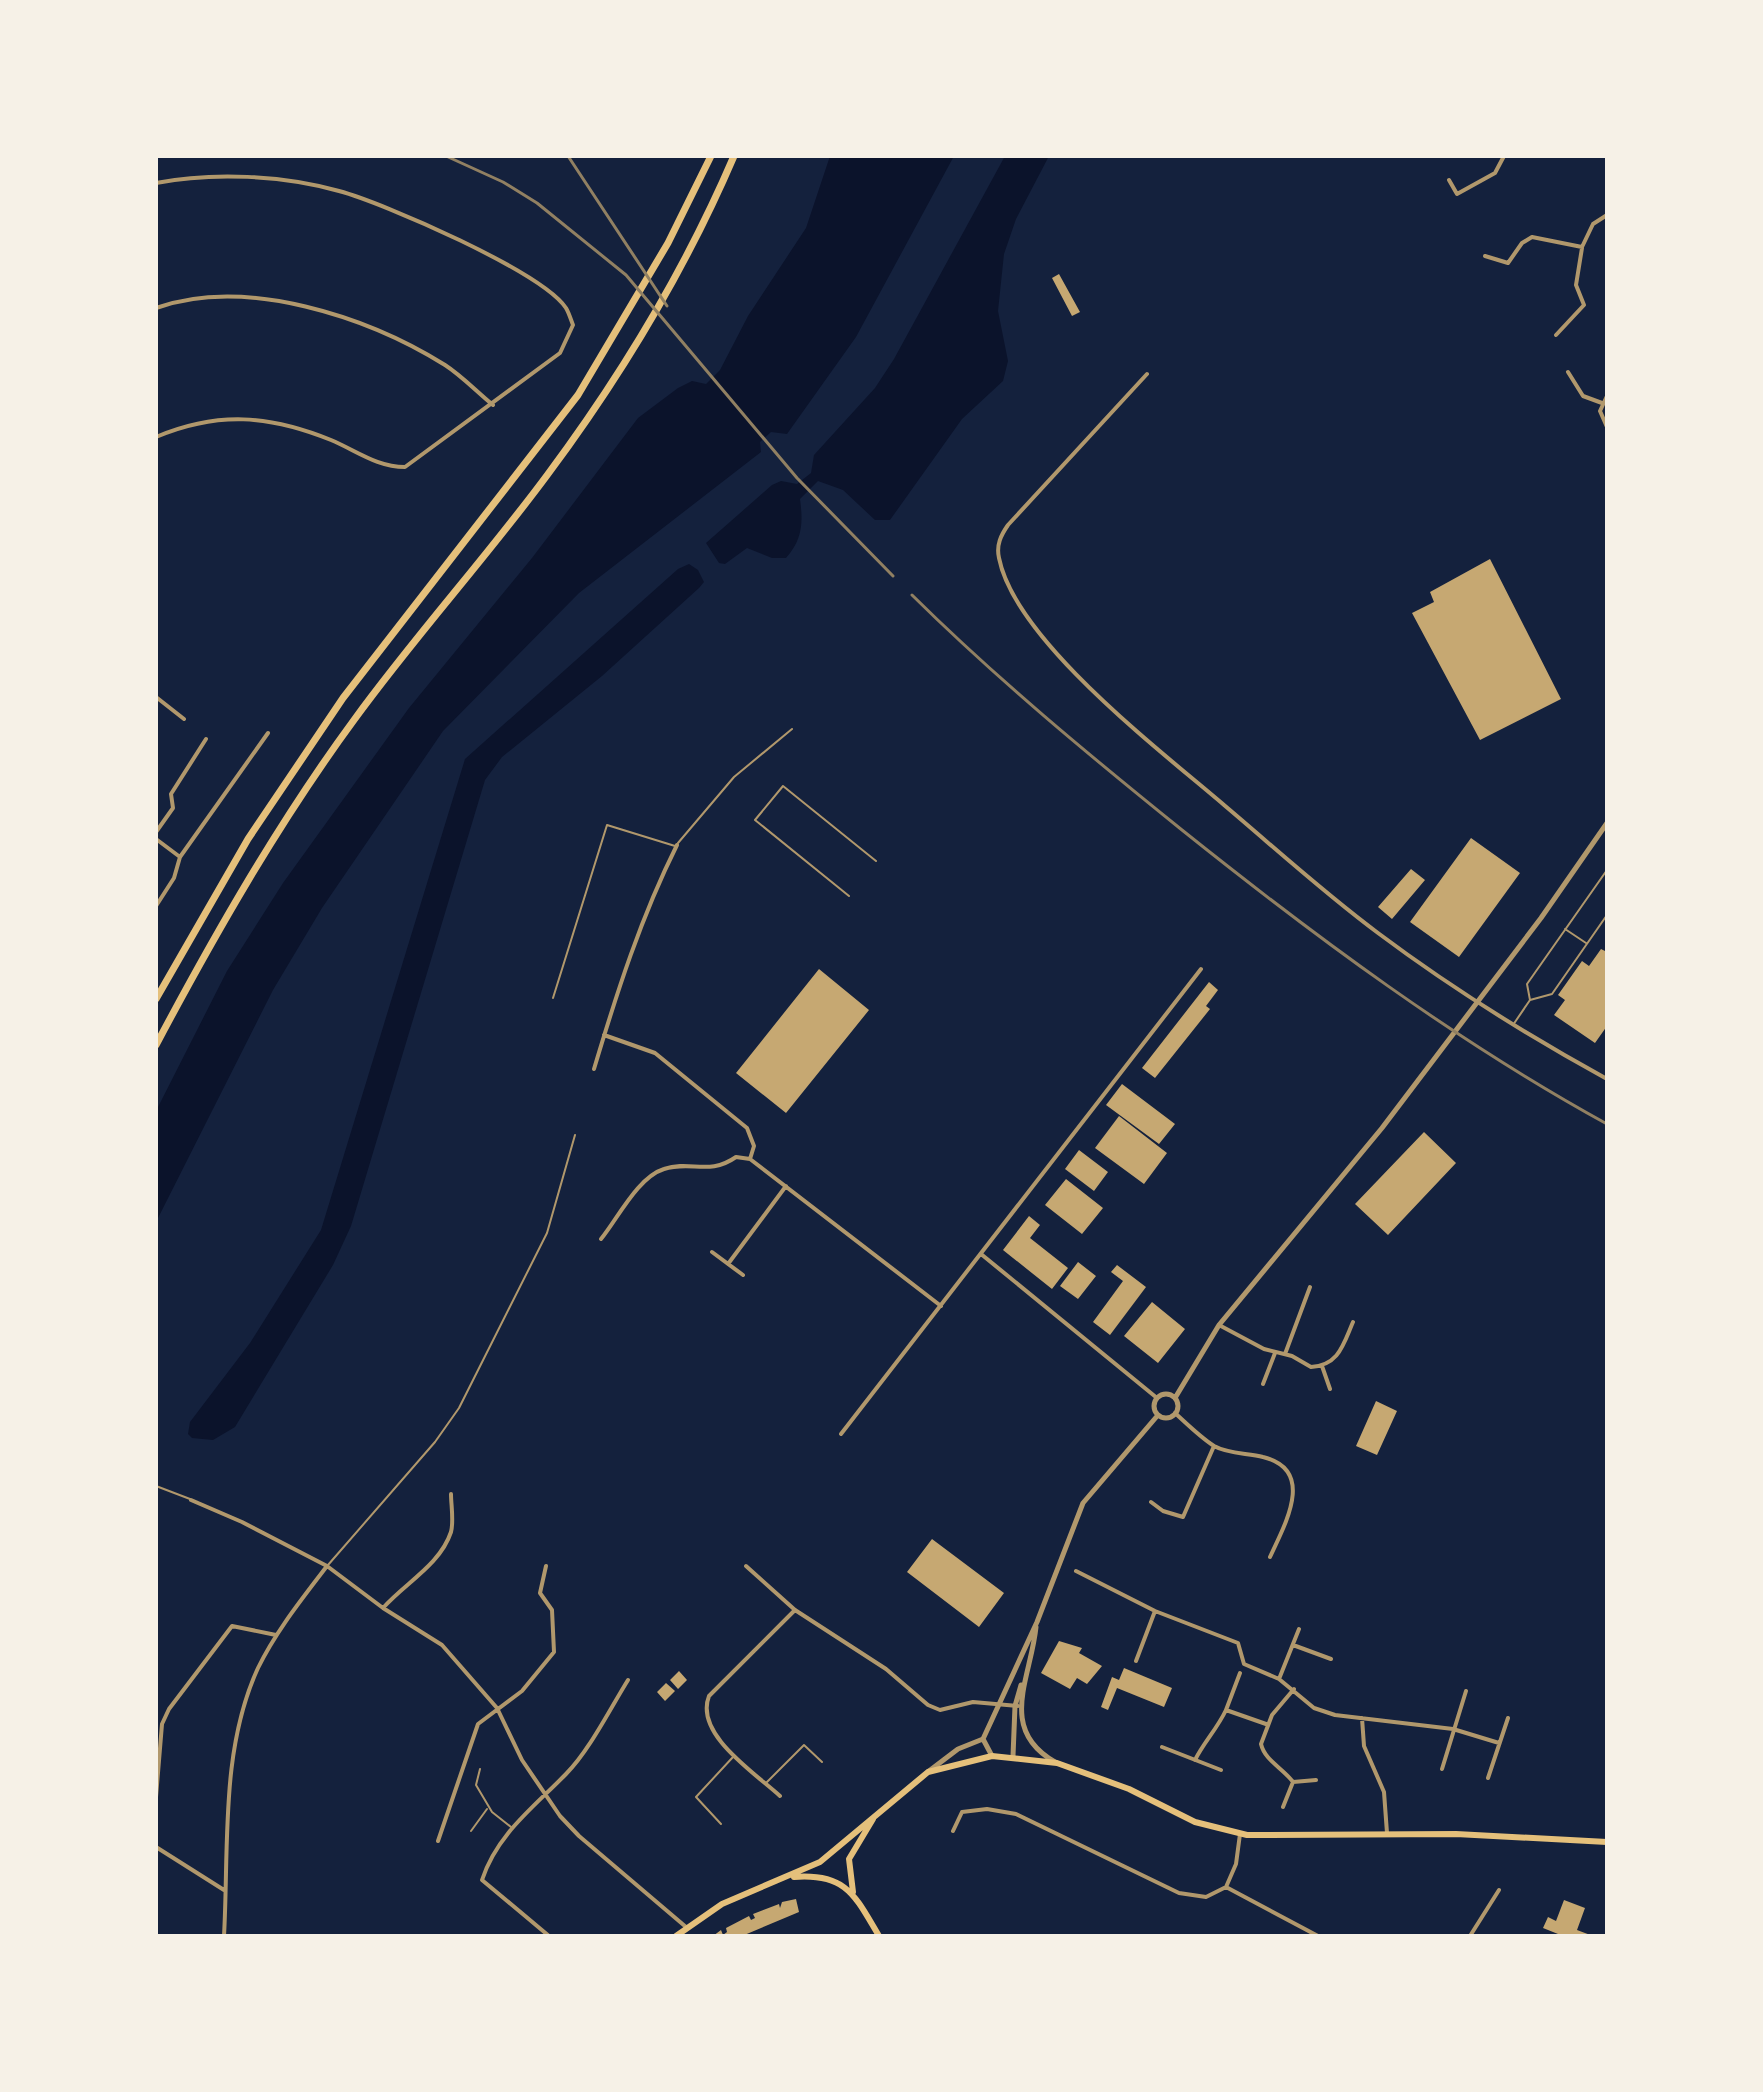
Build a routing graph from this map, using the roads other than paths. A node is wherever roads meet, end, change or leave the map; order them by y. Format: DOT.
graph roads {
  1 [pos="711,156"];
  2 [pos="734,156"];
  3 [pos="1504,156"];
  4 [pos="1449,180"];
  5 [pos="156,183"];
  6 [pos="1607,215"];
  7 [pos="1582,247"];
  8 [pos="1485,256"];
  9 [pos="156,308"];
  10 [pos="1556,335"];
  11 [pos="1568,372"];
  12 [pos="1147,374"];
  13 [pos="1607,396"];
  14 [pos="1602,403"];
  15 [pos="493,405"];
  16 [pos="1607,427"];
  17 [pos="156,437"];
  18 [pos="156,697"];
  19 [pos="184,719"];
  20 [pos="792,729"];
  21 [pos="268,733"];
  22 [pos="206,739"];
  23 [pos="1607,823"];
  24 [pos="156,832"];
  25 [pos="156,839"];
  26 [pos="676,846"];
  27 [pos="180,857"];
  28 [pos="876,861"];
  29 [pos="1607,870"];
  30 [pos="849,896"];
  31 [pos="156,906"];
  32 [pos="1607,915"];
  33 [pos="1565,929"];
  34 [pos="1587,943"];
  35 [pos="1201,969"];
  36 [pos="553,998"];
  37 [pos="156,999"];
  38 [pos="1530,1000"];
  39 [pos="1512,1026"];
  40 [pos="604,1035"];
  41 [pos="156,1045"];
  42 [pos="594,1069"];
  43 [pos="1607,1079"];
  44 [pos="575,1135"];
  45 [pos="750,1159"];
  46 [pos="786,1186"];
  47 [pos="601,1239"];
  48 [pos="712,1252"];
  49 [pos="981,1254"];
  50 [pos="728,1264"];
  51 [pos="743,1275"];
  52 [pos="1310,1287"];
  53 [pos="941,1306"];
  54 [pos="1353,1322"];
  55 [pos="1219,1325"];
  56 [pos="1275,1353"];
  57 [pos="1285,1354"];
  58 [pos="1322,1366"];
  59 [pos="1263,1384"];
  60 [pos="1330,1389"];
  61 [pos="1157,1398"];
  62 [pos="1175,1398"];
  63 [pos="1175,1413"];
  64 [pos="1158,1415"];
  65 [pos="841,1434"];
  66 [pos="1214,1446"];
  67 [pos="156,1486"];
  68 [pos="451,1494"];
  69 [pos="191,1500"];
  70 [pos="1151,1502"];
  71 [pos="1270,1557"];
  72 [pos="327,1566"];
  73 [pos="546,1566"];
  74 [pos="746,1566"];
  75 [pos="1076,1571"];
  76 [pos="383,1608"];
  77 [pos="795,1610"];
  78 [pos="1155,1611"];
  79 [pos="1037,1622"];
  80 [pos="1299,1629"];
  81 [pos="276,1635"];
  82 [pos="1293,1645"];
  83 [pos="1331,1659"];
  84 [pos="1136,1661"];
  85 [pos="1240,1673"];
  86 [pos="1279,1679"];
  87 [pos="628,1680"];
  88 [pos="1294,1689"];
  89 [pos="1466,1691"];
  90 [pos="999,1705"];
  91 [pos="1018,1706"];
  92 [pos="497,1708"];
  93 [pos="1226,1710"];
  94 [pos="1362,1718"];
  95 [pos="1508,1718"];
  96 [pos="1266,1724"];
  97 [pos="1453,1729"];
  98 [pos="983,1739"];
  99 [pos="1499,1743"];
  100 [pos="1162,1747"];
  101 [pos="735,1755"];
  102 [pos="992,1756"];
  103 [pos="1013,1756"];
  104 [pos="1195,1760"];
  105 [pos="822,1762"];
  106 [pos="1057,1763"];
  107 [pos="480,1769"];
  108 [pos="1442,1769"];
  109 [pos="1221,1770"];
  110 [pos="928,1772"];
  111 [pos="1488,1778"];
  112 [pos="1316,1780"];
  113 [pos="1293,1782"];
  114 [pos="766,1783"];
  115 [pos="543,1793"];
  116 [pos="780,1796"];
  117 [pos="156,1797"];
  118 [pos="488,1807"];
  119 [pos="1283,1807"];
  120 [pos="877,1812"];
  121 [pos="721,1824"];
  122 [pos="512,1828"];
  123 [pos="471,1831"];
  124 [pos="953,1831"];
  125 [pos="1387,1833"];
  126 [pos="1240,1834"];
  127 [pos="438,1841"];
  128 [pos="1607,1842"];
  129 [pos="156,1847"];
  130 [pos="791,1877"];
  131 [pos="1226,1887"];
  132 [pos="225,1890"];
  133 [pos="1499,1890"];
  134 [pos="853,1893"];
  135 [pos="686,1927"];
  136 [pos="224,1936"];
  137 [pos="549,1936"];
  138 [pos="676,1936"];
  139 [pos="879,1936"];
  140 [pos="1318,1936"];
  141 [pos="1470,1936"];
  1 -- 37 [label="highway"];
  2 -- 41 [label="highway"];
  3 -- 4 [label="street"];
  5 -- 15 [label="street"];
  6 -- 7 [label="street"];
  7 -- 8 [label="street"];
  7 -- 10 [label="street"];
  9 -- 15 [label="street"];
  11 -- 14 [label="street"];
  12 -- 39 [label="street"];
  13 -- 14 [label="street"];
  14 -- 16 [label="street"];
  15 -- 17 [label="street"];
  18 -- 19 [label="street"];
  20 -- 26 [label="lane"];
  21 -- 27 [label="street"];
  22 -- 24 [label="street"];
  23 -- 55 [label="street"];
  25 -- 27 [label="street"];
  26 -- 36 [label="lane"];
  26 -- 40 [label="street"];
  27 -- 31 [label="street"];
  28 -- 30 [label="lane"];
  29 -- 33 [label="lane"];
  32 -- 34 [label="lane"];
  33 -- 34 [label="lane"];
  33 -- 38 [label="lane"];
  34 -- 38 [label="lane"];
  35 -- 49 [label="street"];
  38 -- 39 [label="lane"];
  39 -- 43 [label="street"];
  40 -- 42 [label="street"];
  40 -- 45 [label="street"];
  44 -- 72 [label="lane"];
  45 -- 46 [label="street"];
  45 -- 47 [label="street"];
  46 -- 50 [label="street"];
  46 -- 53 [label="street"];
  48 -- 50 [label="street"];
  49 -- 53 [label="street"];
  49 -- 61 [label="street"];
  50 -- 51 [label="street"];
  52 -- 57 [label="street"];
  53 -- 65 [label="street"];
  54 -- 58 [label="street"];
  55 -- 56 [label="street"];
  55 -- 62 [label="street"];
  56 -- 57 [label="street"];
  56 -- 59 [label="street"];
  57 -- 58 [label="street"];
  58 -- 60 [label="street"];
  61 -- 62 [label="street"];
  61 -- 64 [label="street"];
  62 -- 63 [label="street"];
  63 -- 64 [label="street"];
  63 -- 66 [label="street"];
  64 -- 79 [label="street"];
  66 -- 70 [label="street"];
  66 -- 71 [label="street"];
  67 -- 69 [label="lane"];
  68 -- 76 [label="street"];
  69 -- 72 [label="street"];
  72 -- 76 [label="street"];
  72 -- 81 [label="street"];
  73 -- 92 [label="street"];
  74 -- 77 [label="street"];
  75 -- 78 [label="street"];
  76 -- 92 [label="street"];
  77 -- 90 [label="street"];
  77 -- 101 [label="street"];
  78 -- 84 [label="street"];
  78 -- 86 [label="street"];
  79 -- 90 [label="street"];
  79 -- 91 [label="street"];
  80 -- 82 [label="street"];
  81 -- 117 [label="street"];
  81 -- 132 [label="street"];
  82 -- 83 [label="street"];
  82 -- 86 [label="street"];
  85 -- 93 [label="street"];
  86 -- 88 [label="street"];
  87 -- 115 [label="street"];
  88 -- 94 [label="street"];
  88 -- 96 [label="street"];
  89 -- 97 [label="street"];
  90 -- 91 [label="street"];
  90 -- 98 [label="street"];
  91 -- 103 [label="street"];
  91 -- 106 [label="street"];
  92 -- 115 [label="street"];
  92 -- 127 [label="street"];
  93 -- 96 [label="street"];
  93 -- 104 [label="street"];
  94 -- 97 [label="street"];
  94 -- 125 [label="street"];
  95 -- 99 [label="street"];
  96 -- 113 [label="street"];
  97 -- 99 [label="street"];
  97 -- 108 [label="street"];
  98 -- 102 [label="street"];
  98 -- 110 [label="street"];
  99 -- 111 [label="street"];
  100 -- 104 [label="street"];
  101 -- 114 [label="street"];
  101 -- 121 [label="lane"];
  102 -- 103 [label="main road"];
  102 -- 110 [label="main road"];
  103 -- 106 [label="main road"];
  104 -- 109 [label="street"];
  105 -- 114 [label="lane"];
  106 -- 126 [label="main road"];
  107 -- 118 [label="lane"];
  110 -- 120 [label="main road"];
  112 -- 113 [label="street"];
  113 -- 119 [label="street"];
  114 -- 116 [label="street"];
  115 -- 122 [label="street"];
  115 -- 135 [label="street"];
  118 -- 122 [label="lane"];
  118 -- 123 [label="lane"];
  120 -- 130 [label="main road"];
  120 -- 134 [label="main road"];
  122 -- 137 [label="street"];
  124 -- 131 [label="street"];
  125 -- 126 [label="main road"];
  125 -- 128 [label="main road"];
  126 -- 131 [label="street"];
  129 -- 132 [label="street"];
  130 -- 134 [label="main road"];
  130 -- 135 [label="main road"];
  131 -- 140 [label="street"];
  132 -- 136 [label="street"];
  133 -- 141 [label="street"];
  134 -- 139 [label="main road"];
  135 -- 138 [label="main road"];
}
